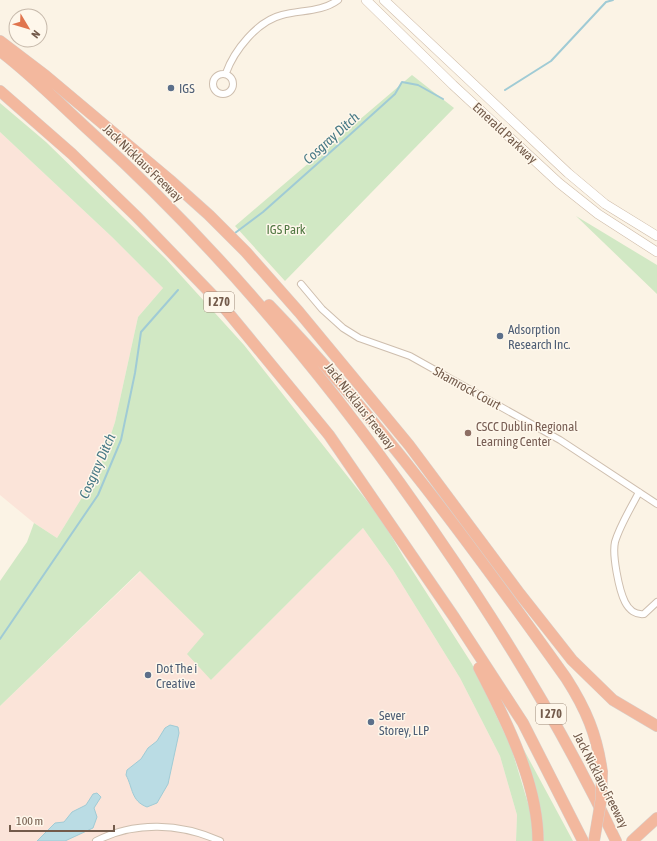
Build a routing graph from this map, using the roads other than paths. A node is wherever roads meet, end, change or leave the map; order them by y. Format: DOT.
graph roads {
  1 [pos="338,0"];
  2 [pos="366,0"];
  3 [pos="384,0"];
  4 [pos="0,41"];
  5 [pos="0,51"];
  6 [pos="226,74"];
  7 [pos="0,91"];
  8 [pos="657,236"];
  9 [pos="200,238"];
  10 [pos="657,252"];
  11 [pos="301,284"];
  12 [pos="640,492"];
  13 [pos="657,504"];
  14 [pos="657,602"];
  15 [pos="445,603"];
  16 [pos="657,726"];
  17 [pos="657,818"];
  18 [pos="96,841"];
  19 [pos="220,841"];
  20 [pos="538,841"];
  21 [pos="583,841"];
  22 [pos="594,841"];
  23 [pos="616,841"];
  24 [pos="632,841"];
  1 -- 6 [label="street"];
  2 -- 10 [label="main road, Emerald Parkway"];
  3 -- 8 [label="main road, Emerald Parkway"];
  4 -- 16 [label="highway"];
  5 -- 9 [label="highway, Jack Nicklaus Freeway / I 270"];
  7 -- 15 [label="highway, I 270"];
  9 -- 22 [label="highway, bridge"];
  9 -- 23 [label="highway, Jack Nicklaus Freeway / I 270"];
  11 -- 12 [label="street, Shamrock Court"];
  12 -- 13 [label="street, Shamrock Court"];
  12 -- 14 [label="street"];
  15 -- 20 [label="highway"];
  15 -- 21 [label="highway, I 270"];
  17 -- 24 [label="highway"];
  18 -- 19 [label="street"];
}
